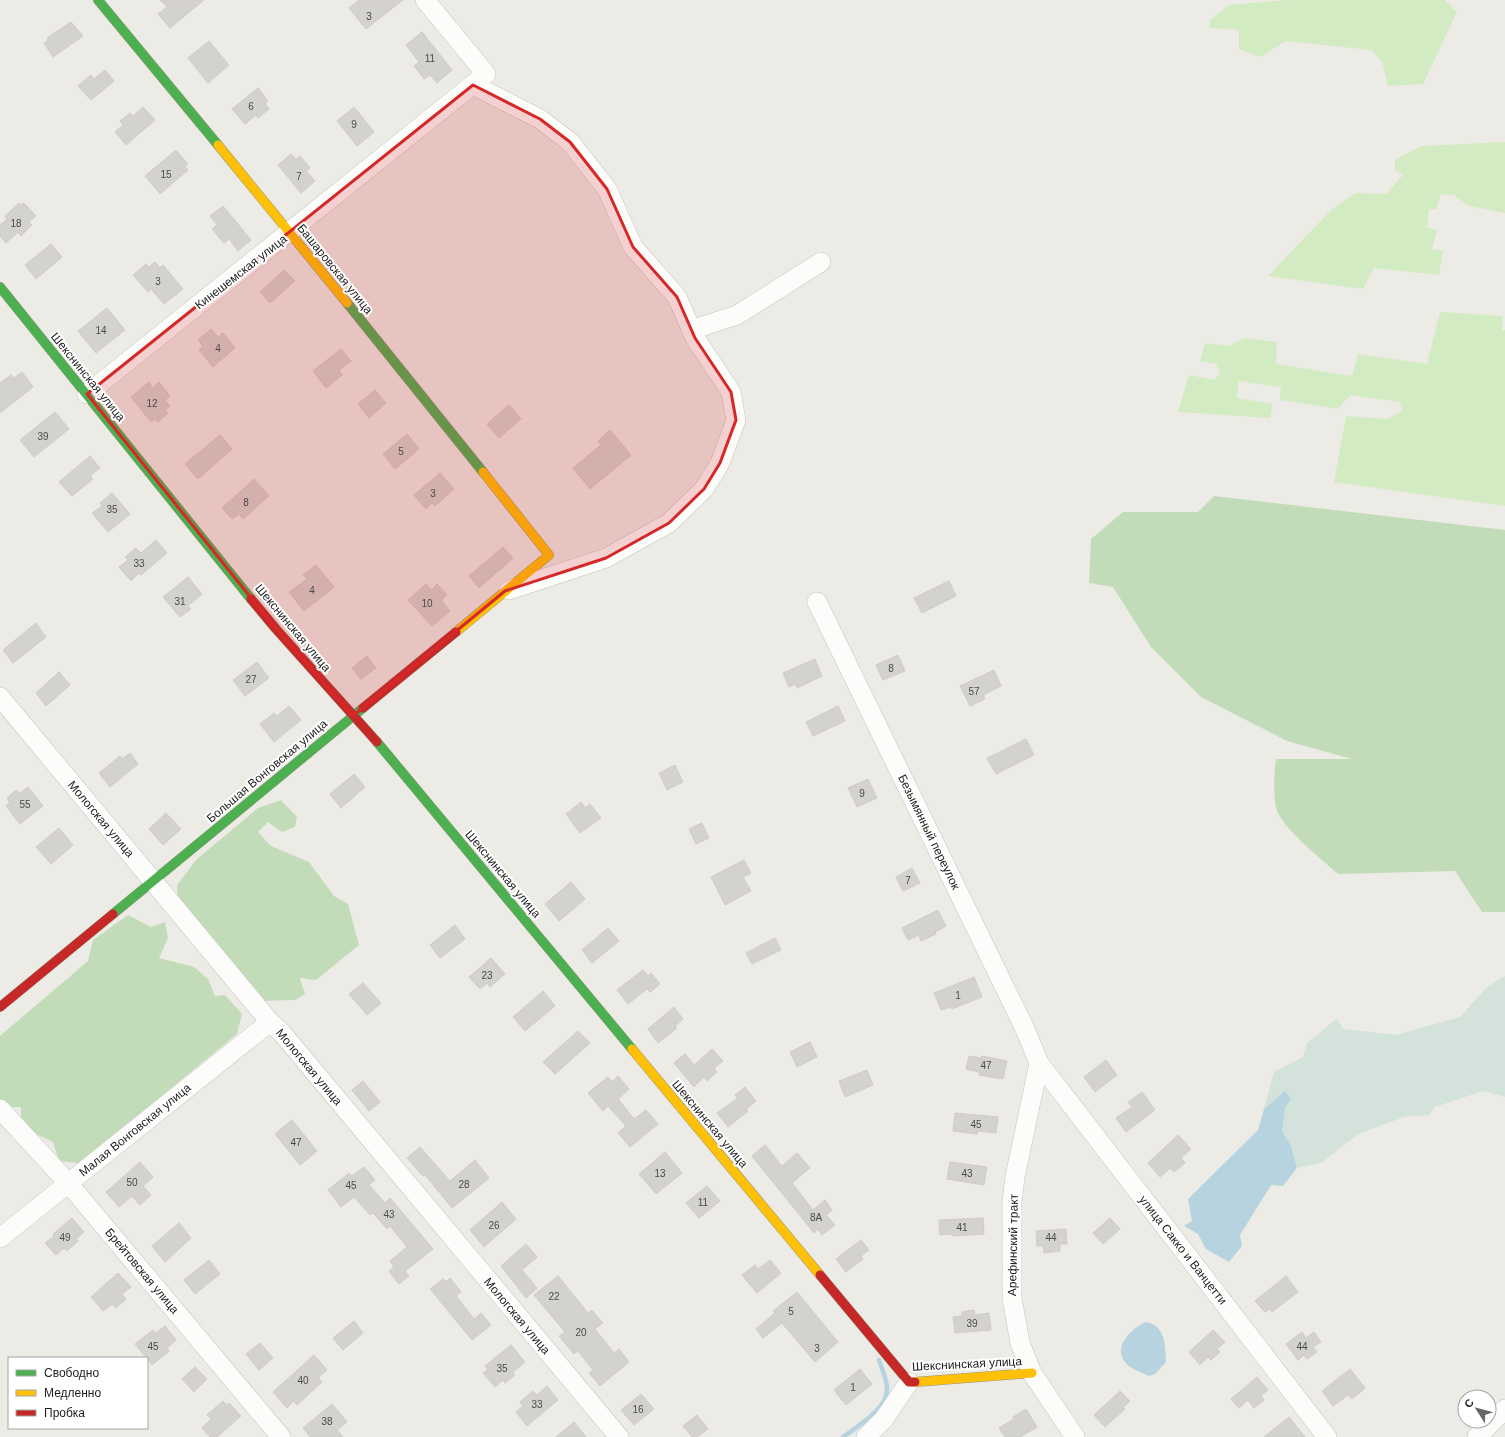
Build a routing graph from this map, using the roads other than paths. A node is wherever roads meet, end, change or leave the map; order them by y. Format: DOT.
graph roads {
  1 [pos="98,0"];
  2 [pos="425,0"];
  3 [pos="480,80"];
  4 [pos="290,233"];
  5 [pos="821,262"];
  6 [pos="0,288"];
  7 [pos="691,330"];
  8 [pos="87,394"];
  9 [pos="550,555"];
  10 [pos="505,591"];
  11 [pos="817,602"];
  12 [pos="0,697"];
  13 [pos="352,716"];
  14 [pos="153,881"];
  15 [pos="0,1007"];
  16 [pos="270,1022"];
  17 [pos="1039,1063"];
  18 [pos="0,1109"];
  19 [pos="68,1182"];
  20 [pos="0,1238"];
  21 [pos="1032,1372"];
  22 [pos="909,1382"];
  23 [pos="1505,1409"];
  24 [pos="281,1437"];
  25 [pos="619,1437"];
  26 [pos="866,1437"];
  27 [pos="1075,1437"];
  28 [pos="1327,1437"];
  29 [pos="1477,1437"];
  1 -- 4 [label="street, Башаровская улица"];
  2 -- 3 [label="street"];
  3 -- 4 [label="street, Кинешемская улица"];
  3 -- 7 [label="street"];
  4 -- 8 [label="street, Кинешемская улица"];
  4 -- 9 [label="street, Башаровская улица"];
  5 -- 7 [label="street"];
  6 -- 8 [label="street, Шекснинская улица"];
  7 -- 10 [label="street"];
  8 -- 13 [label="street, Шекснинская улица"];
  9 -- 10 [label="street, Большая Вонговская улица"];
  10 -- 13 [label="street, Большая Вонговская улица"];
  11 -- 17 [label="street, Безымянный переулок"];
  12 -- 14 [label="street, Мологская улица"];
  13 -- 14 [label="street, Большая Вонговская улица"];
  13 -- 22 [label="street, Шекснинская улица"];
  14 -- 15 [label="street, Большая Вонговская улица"];
  14 -- 16 [label="street, Мологская улица"];
  16 -- 19 [label="street, Малая Вонговская улица"];
  16 -- 25 [label="street, Мологская улица"];
  17 -- 21 [label="street, Арефинский тракт"];
  17 -- 28 [label="street, улица Сакко и Ванцетти"];
  18 -- 19 [label="street, Брейтовская улица"];
  19 -- 20 [label="street, Малая Вонговская улица"];
  19 -- 24 [label="street, Брейтовская улица"];
  21 -- 22 [label="street, Шекснинская улица"];
  21 -- 27 [label="street, Арефинский тракт"];
  22 -- 26 [label="street"];
  23 -- 29 [label="street"];
}
